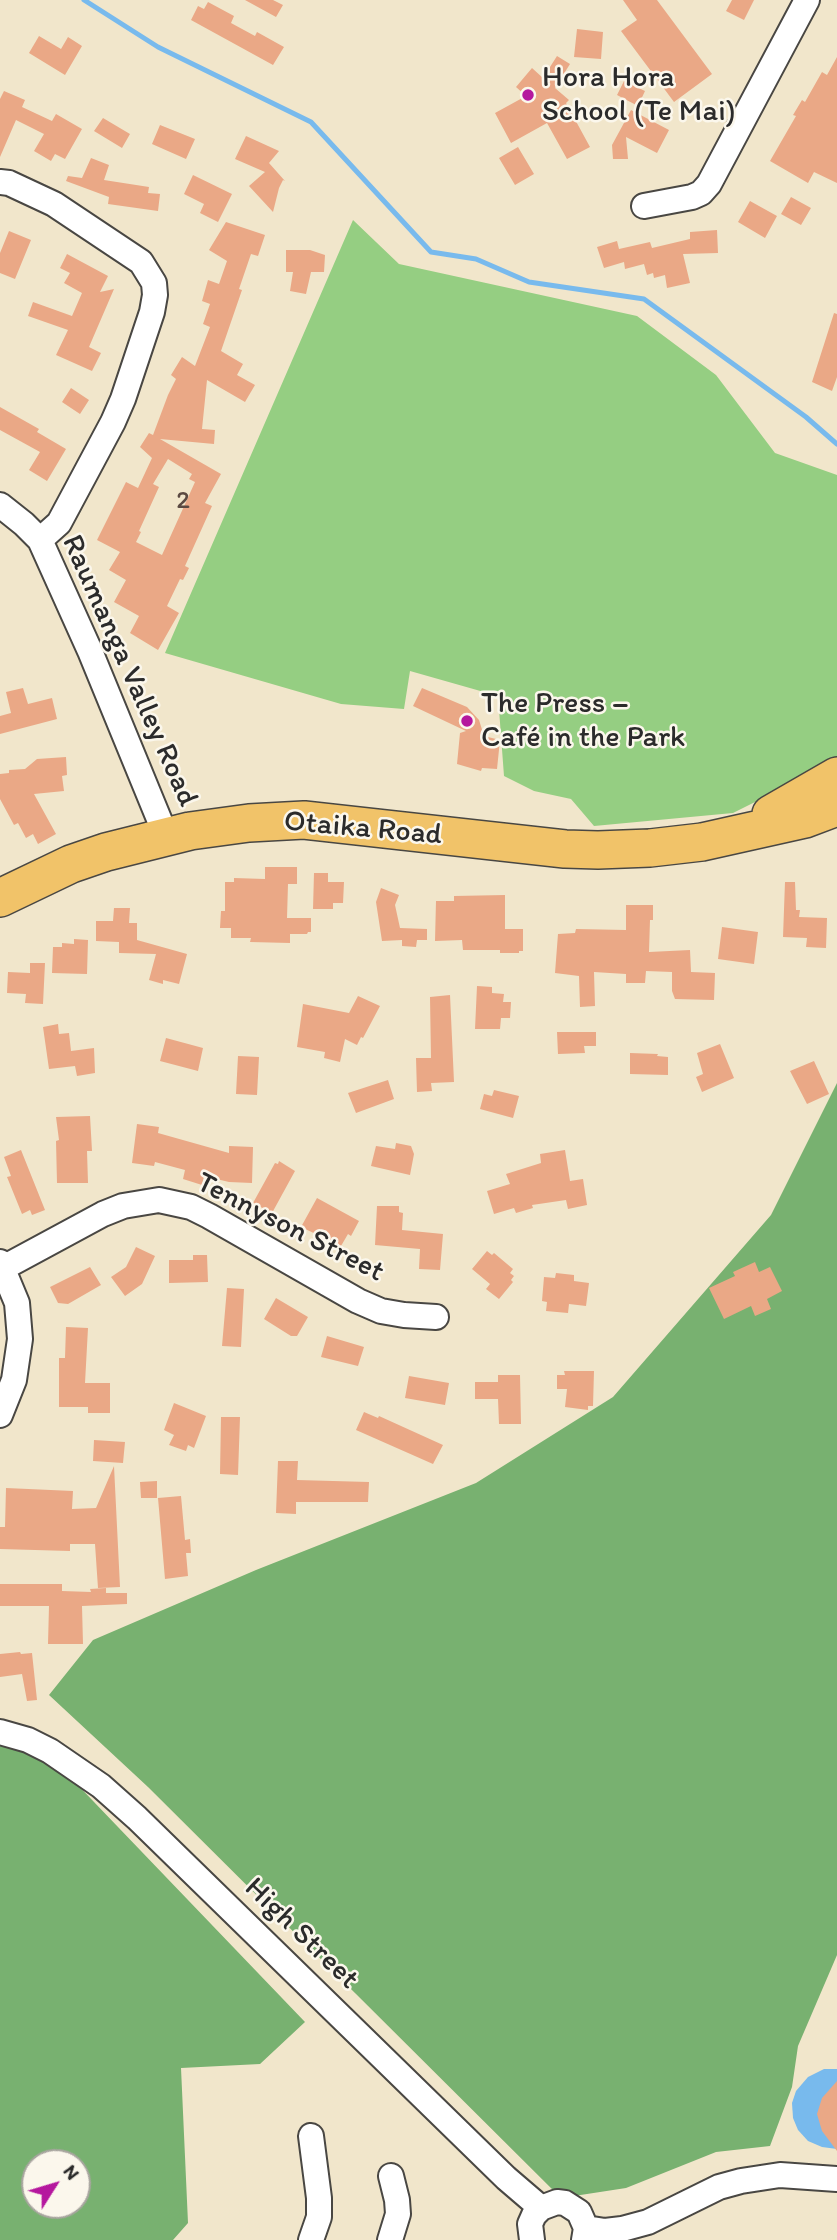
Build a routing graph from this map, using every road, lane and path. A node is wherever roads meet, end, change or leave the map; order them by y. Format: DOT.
graph roads {
  1 [pos="807,0"];
  2 [pos="0,182"];
  3 [pos="644,206"];
  4 [pos="0,505"];
  5 [pos="40,540"];
  6 [pos="837,776"];
  7 [pos="837,807"];
  8 [pos="738,835"];
  9 [pos="166,836"];
  10 [pos="0,898"];
  11 [pos="2,1265"];
  12 [pos="436,1317"];
  13 [pos="0,1415"];
  14 [pos="0,1732"];
  15 [pos="311,2136"];
  16 [pos="391,2176"];
  17 [pos="837,2179"];
  18 [pos="541,2208"];
  19 [pos="585,2234"];
  20 [pos="311,2240"];
  21 [pos="390,2240"];
  22 [pos="532,2240"];
  1 -- 3 [label="street"];
  2 -- 5 [label="street"];
  4 -- 5 [label="street, Raumanga Valley Road"];
  5 -- 9 [label="street, Raumanga Valley Road"];
  6 -- 8 [label="highway, Otaika Road"];
  7 -- 8 [label="highway, Otaika Road"];
  8 -- 9 [label="highway, Otaika Road"];
  9 -- 10 [label="highway, Otaika Road"];
  11 -- 12 [label="street, Tennyson Street"];
  11 -- 13 [label="street"];
  14 -- 18 [label="street, High Street"];
  15 -- 20 [label="street"];
  16 -- 21 [label="street"];
  17 -- 19 [label="street"];
  18 -- 19 [label="street"];
  18 -- 22 [label="street"];
}
